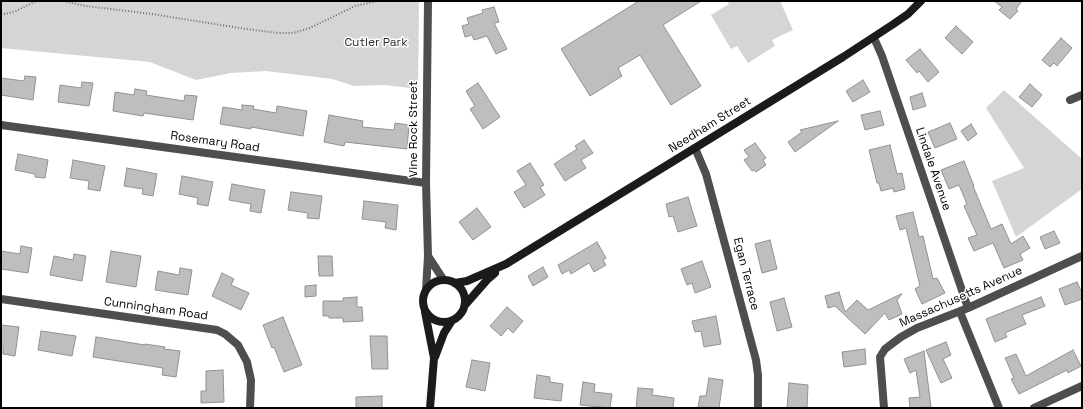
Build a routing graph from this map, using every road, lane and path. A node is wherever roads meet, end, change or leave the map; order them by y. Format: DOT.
graph roads {
  1 [pos="36,1"];
  2 [pos="63,1"];
  3 [pos="378,1"];
  4 [pos="428,1"];
  5 [pos="922,1"];
  6 [pos="1,15"];
  7 [pos="874,38"];
  8 [pos="1082,94"];
  9 [pos="1070,100"];
  10 [pos="1,125"];
  11 [pos="696,148"];
  12 [pos="426,183"];
  13 [pos="428,256"];
  14 [pos="1082,256"];
  15 [pos="506,264"];
  16 [pos="443,280"];
  17 [pos="455,283"];
  18 [pos="426,290"];
  19 [pos="1,299"];
  20 [pos="465,305"];
  21 [pos="968,308"];
  22 [pos="425,311"];
  23 [pos="960,312"];
  24 [pos="451,322"];
  25 [pos="434,358"];
  26 [pos="1082,386"];
  27 [pos="250,408"];
  28 [pos="430,408"];
  29 [pos="758,408"];
  30 [pos="884,408"];
  31 [pos="999,408"];
  32 [pos="1034,408"];
  1 -- 6 [label="path"];
  2 -- 3 [label="path"];
  4 -- 12 [label="street, Vine Rock Street"];
  5 -- 7 [label="main road, Needham Street"];
  7 -- 11 [label="main road, Needham Street"];
  7 -- 21 [label="street, Lindale Avenue"];
  8 -- 9 [label="street"];
  10 -- 12 [label="street, Rosemary Road"];
  11 -- 15 [label="main road, Needham Street"];
  11 -- 29 [label="street, Egan Terrace"];
  12 -- 13 [label="street, Vine Rock Street"];
  13 -- 16 [label="street"];
  13 -- 18 [label="street, Vine Rock Street"];
  14 -- 21 [label="street, Massachusetts Avenue"];
  15 -- 17 [label="main road, Needham Street"];
  15 -- 20 [label="main road, Needham Street"];
  16 -- 17 [label="main road"];
  16 -- 18 [label="main road"];
  17 -- 20 [label="main road"];
  18 -- 22 [label="main road"];
  19 -- 27 [label="street, Cunningham Road"];
  20 -- 24 [label="main road"];
  21 -- 23 [label="street, Massachusetts Avenue"];
  22 -- 24 [label="main road"];
  22 -- 25 [label="main road"];
  23 -- 30 [label="street, Massachusetts Avenue"];
  23 -- 31 [label="street"];
  24 -- 25 [label="main road"];
  25 -- 28 [label="main road"];
  26 -- 32 [label="street"];
}
